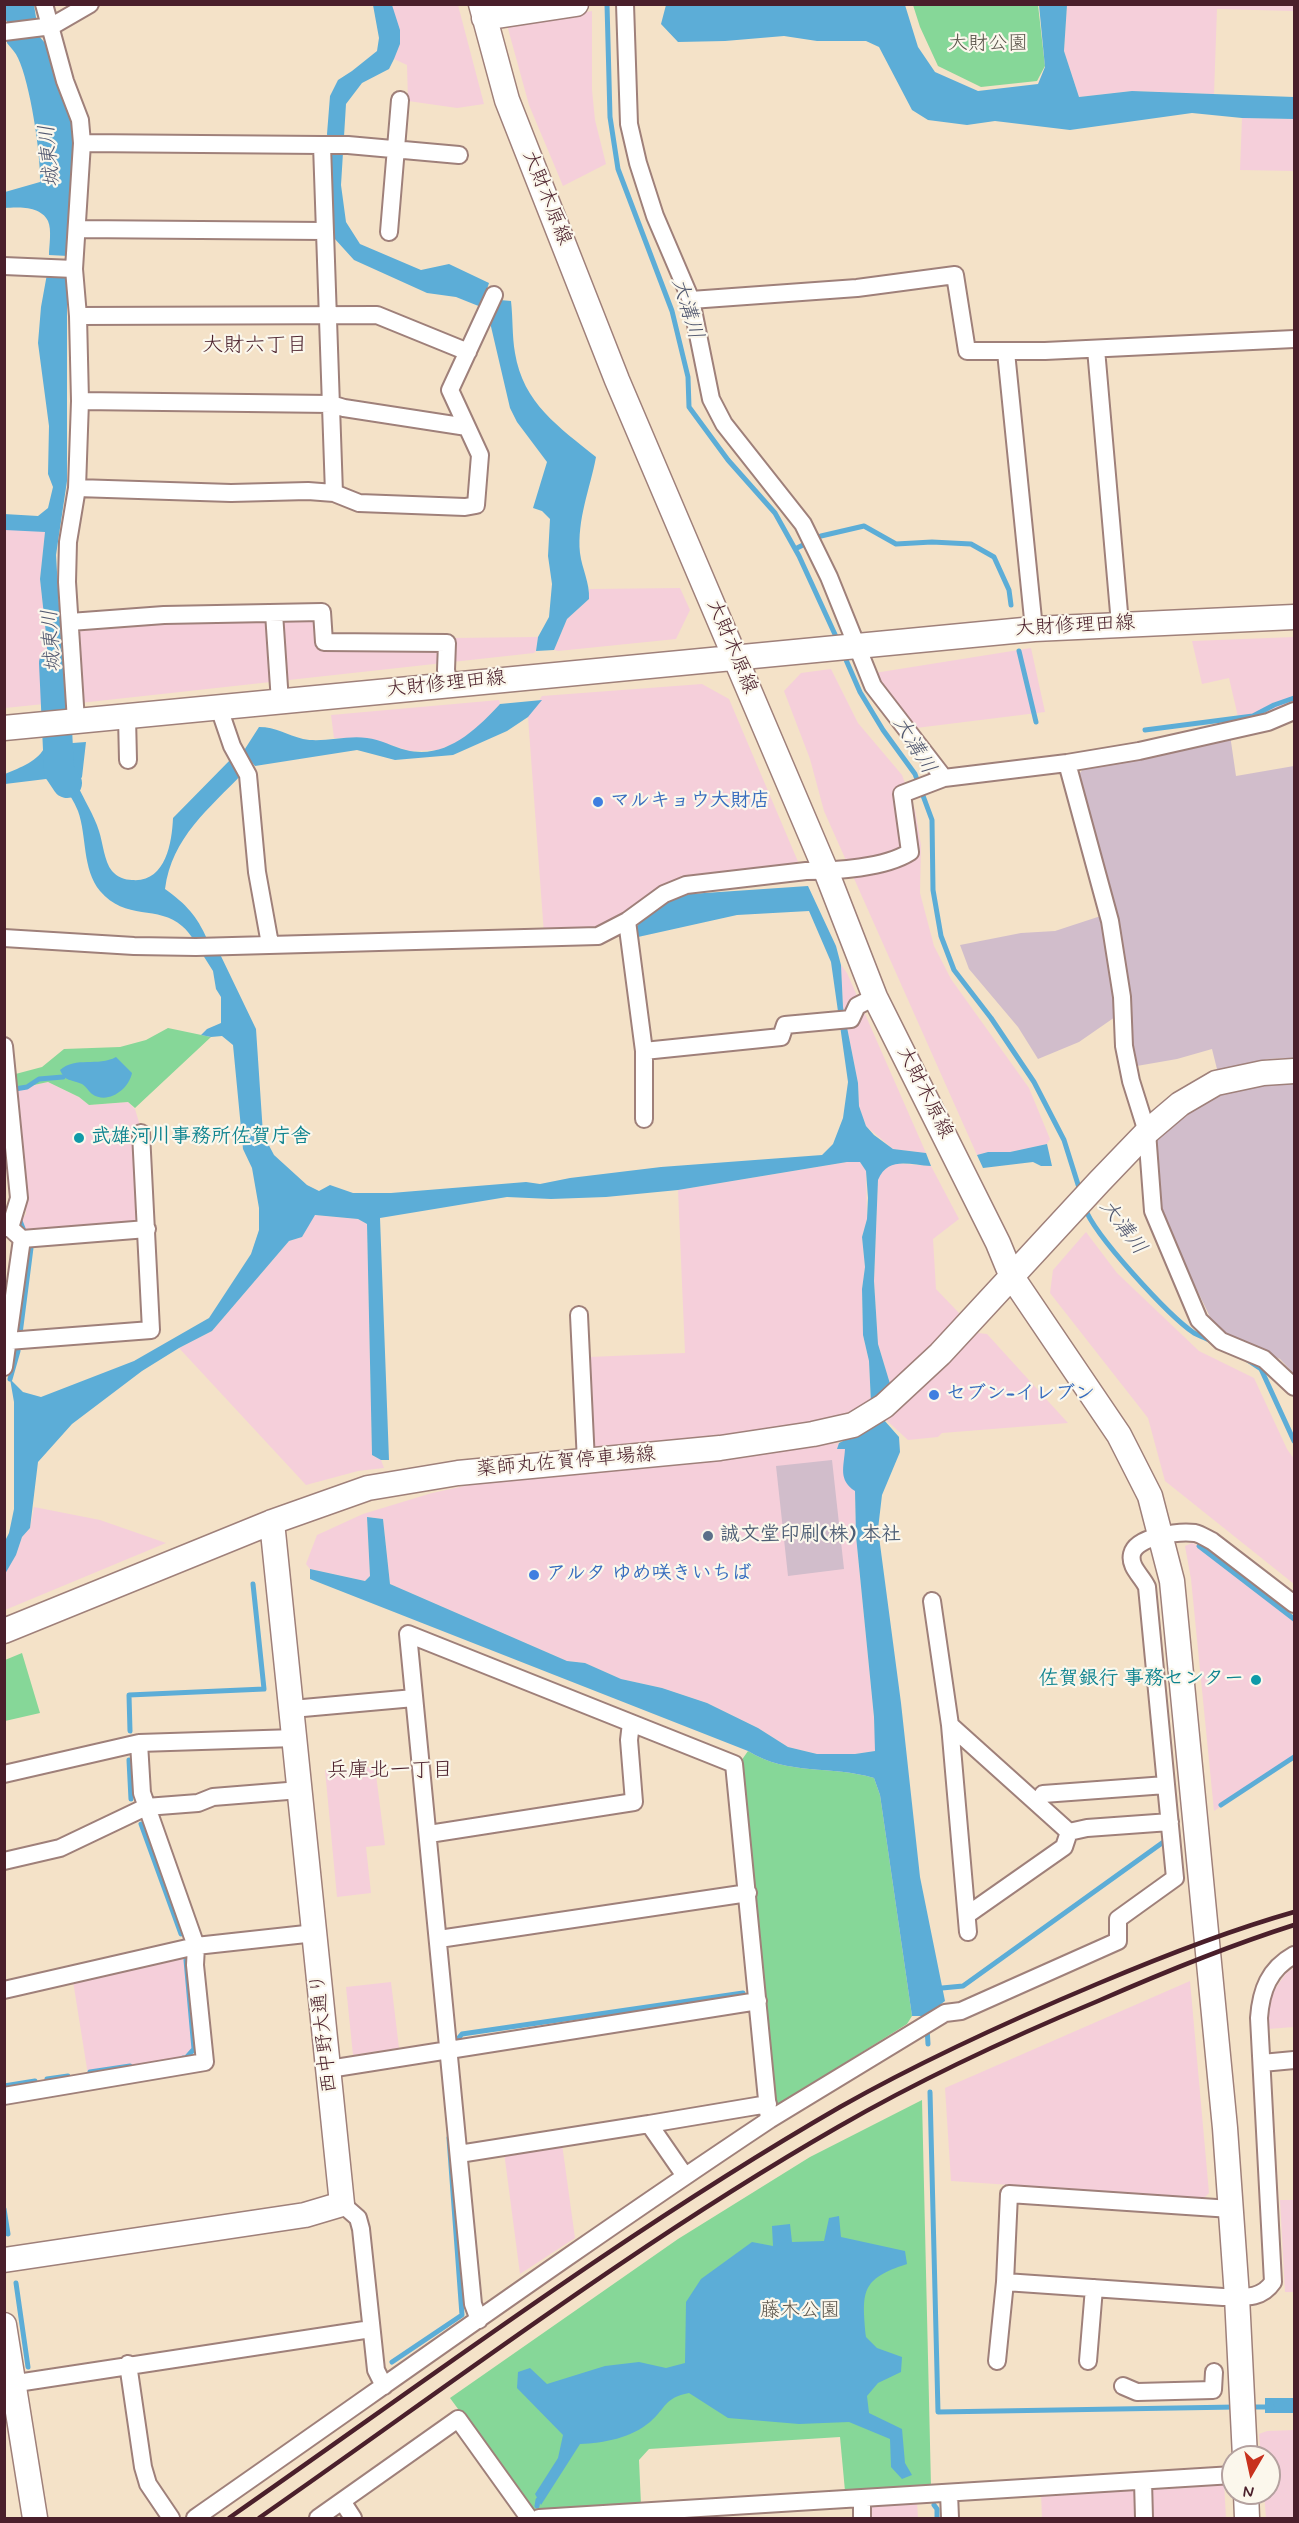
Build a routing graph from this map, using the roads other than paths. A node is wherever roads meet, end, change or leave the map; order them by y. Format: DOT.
graph roads {
  1 [pos="45,4"];
  2 [pos="90,4"];
  3 [pos="576,4"];
  4 [pos="626,4"];
  5 [pos="482,11"];
  6 [pos="48,27"];
  7 [pos="4,32"];
  8 [pos="399,100"];
  9 [pos="82,143"];
  10 [pos="322,145"];
  11 [pos="396,149"];
  12 [pos="459,155"];
  13 [pos="77,230"];
  14 [pos="324,231"];
  15 [pos="389,232"];
  16 [pos="4,266"];
  17 [pos="74,269"];
  18 [pos="494,296"];
  19 [pos="691,300"];
  20 [pos="78,316"];
  21 [pos="328,316"];
  22 [pos="1294,339"];
  23 [pos="1096,349"];
  24 [pos="468,352"];
  25 [pos="1006,352"];
  26 [pos="80,401"];
  27 [pos="331,404"];
  28 [pos="467,427"];
  29 [pos="77,488"];
  30 [pos="334,493"];
  31 [pos="274,613"];
  32 [pos="1294,617"];
  33 [pos="70,622"];
  34 [pos="1120,624"];
  35 [pos="1034,628"];
  36 [pos="855,645"];
  37 [pos="734,656"];
  38 [pos="449,685"];
  39 [pos="280,702"];
  40 [pos="219,708"];
  41 [pos="1294,711"];
  42 [pos="127,717"];
  43 [pos="76,721"];
  44 [pos="4,728"];
  45 [pos="128,760"];
  46 [pos="1067,763"];
  47 [pos="944,778"];
  48 [pos="826,871"];
  49 [pos="627,921"];
  50 [pos="4,938"];
  51 [pos="270,944"];
  52 [pos="875,997"];
  53 [pos="4,1046"];
  54 [pos="644,1051"];
  55 [pos="1294,1071"];
  56 [pos="644,1119"];
  57 [pos="1147,1132"];
  58 [pos="141,1133"];
  59 [pos="147,1229"];
  60 [pos="12,1232"];
  61 [pos="1012,1277"];
  62 [pos="579,1315"];
  63 [pos="8,1341"];
  64 [pos="4,1367"];
  65 [pos="1294,1387"];
  66 [pos="586,1462"];
  67 [pos="272,1522"];
  68 [pos="1161,1536"];
  69 [pos="932,1601"];
  70 [pos="1294,1604"];
  71 [pos="4,1631"];
  72 [pos="414,1698"];
  73 [pos="292,1708"];
  74 [pos="631,1723"];
  75 [pos="950,1725"];
  76 [pos="295,1738"];
  77 [pos="139,1743"];
  78 [pos="4,1774"];
  79 [pos="1166,1785"];
  80 [pos="300,1790"];
  81 [pos="1043,1794"];
  82 [pos="146,1807"];
  83 [pos="1170,1822"];
  84 [pos="1069,1832"];
  85 [pos="429,1834"];
  86 [pos="4,1861"];
  87 [pos="748,1893"];
  88 [pos="315,1933"];
  89 [pos="439,1940"];
  90 [pos="196,1946"];
  91 [pos="1294,1955"];
  92 [pos="4,1990"];
  93 [pos="758,2001"];
  94 [pos="449,2048"];
  95 [pos="1294,2060"];
  96 [pos="1262,2063"];
  97 [pos="328,2069"];
  98 [pos="4,2096"];
  99 [pos="768,2112"];
  100 [pos="649,2124"];
  101 [pos="459,2154"];
  102 [pos="685,2176"];
  103 [pos="342,2204"];
  104 [pos="1231,2209"];
  105 [pos="4,2260"];
  106 [pos="1005,2282"];
  107 [pos="1094,2288"];
  108 [pos="1237,2297"];
  109 [pos="479,2320"];
  110 [pos="4,2325"];
  111 [pos="371,2329"];
  112 [pos="997,2361"];
  113 [pos="1088,2361"];
  114 [pos="128,2364"];
  115 [pos="1214,2372"];
  116 [pos="10,2383"];
  117 [pos="384,2386"];
  118 [pos="1123,2386"];
  119 [pos="1213,2390"];
  120 [pos="1242,2392"];
  121 [pos="1244,2445"];
  122 [pos="1221,2476"];
  123 [pos="1143,2481"];
  124 [pos="949,2493"];
  125 [pos="862,2499"];
  126 [pos="342,2501"];
  127 [pos="35,2518"];
  128 [pos="171,2518"];
  129 [pos="195,2518"];
  130 [pos="318,2518"];
  131 [pos="353,2518"];
  132 [pos="529,2518"];
  133 [pos="539,2518"];
  134 [pos="862,2518"];
  135 [pos="950,2518"];
  136 [pos="1144,2518"];
  1 -- 6 [label="street"];
  2 -- 6 [label="street"];
  3 -- 5 [label="street"];
  4 -- 19 [label="street"];
  5 -- 37 [label="street, 大財木原線"];
  6 -- 7 [label="street"];
  6 -- 9 [label="street"];
  8 -- 11 [label="street"];
  9 -- 10 [label="street"];
  9 -- 13 [label="street"];
  10 -- 11 [label="street"];
  10 -- 14 [label="street"];
  11 -- 12 [label="street"];
  11 -- 15 [label="street"];
  13 -- 14 [label="street"];
  13 -- 17 [label="street"];
  14 -- 21 [label="street"];
  16 -- 17 [label="street"];
  17 -- 20 [label="street"];
  18 -- 24 [label="street"];
  19 -- 25 [label="street"];
  19 -- 36 [label="street"];
  20 -- 21 [label="street"];
  20 -- 26 [label="street"];
  21 -- 24 [label="street"];
  21 -- 27 [label="street"];
  22 -- 23 [label="street"];
  23 -- 25 [label="street"];
  23 -- 34 [label="street"];
  24 -- 28 [label="street"];
  25 -- 35 [label="street"];
  26 -- 27 [label="street"];
  26 -- 29 [label="street"];
  27 -- 28 [label="street"];
  27 -- 30 [label="street"];
  28 -- 30 [label="street"];
  29 -- 30 [label="street"];
  29 -- 33 [label="street"];
  31 -- 33 [label="street"];
  31 -- 38 [label="street"];
  31 -- 39 [label="street"];
  32 -- 34 [label="street, 大財修理田線"];
  33 -- 43 [label="street"];
  34 -- 35 [label="street, 大財修理田線"];
  35 -- 36 [label="street, 大財修理田線"];
  36 -- 37 [label="street, 大財修理田線"];
  36 -- 47 [label="street"];
  37 -- 38 [label="street, 大財修理田線"];
  37 -- 48 [label="street, 大財木原線"];
  38 -- 39 [label="street, 大財修理田線"];
  39 -- 40 [label="street, 大財修理田線"];
  40 -- 42 [label="street, 大財修理田線"];
  40 -- 51 [label="street"];
  41 -- 46 [label="street"];
  42 -- 43 [label="street, 大財修理田線"];
  42 -- 45 [label="street"];
  43 -- 44 [label="street, 大財修理田線"];
  46 -- 47 [label="street"];
  46 -- 57 [label="street"];
  47 -- 48 [label="street"];
  48 -- 49 [label="street"];
  48 -- 52 [label="street, 大財木原線"];
  49 -- 51 [label="street"];
  49 -- 54 [label="street"];
  50 -- 51 [label="street"];
  52 -- 54 [label="street"];
  52 -- 61 [label="street, 大財木原線"];
  53 -- 60 [label="street"];
  54 -- 56 [label="street"];
  55 -- 57 [label="street"];
  57 -- 61 [label="street, 薬師丸佐賀停車場線"];
  57 -- 65 [label="street"];
  58 -- 59 [label="street"];
  59 -- 60 [label="street"];
  59 -- 63 [label="street"];
  60 -- 63 [label="street"];
  61 -- 66 [label="street, 薬師丸佐賀停車場線"];
  61 -- 68 [label="street, 大財木原線"];
  62 -- 66 [label="street"];
  63 -- 64 [label="street"];
  66 -- 67 [label="street, 薬師丸佐賀停車場線"];
  67 -- 71 [label="street, 薬師丸佐賀停車場線"];
  67 -- 73 [label="street, 西中野大通り"];
  68 -- 70 [label="street"];
  68 -- 79 [label="street"];
  68 -- 104 [label="street, 大財木原線"];
  69 -- 75 [label="street"];
  72 -- 73 [label="street"];
  72 -- 74 [label="street"];
  72 -- 85 [label="street"];
  73 -- 76 [label="street, 西中野大通り"];
  74 -- 85 [label="street"];
  74 -- 87 [label="street"];
  75 -- 84 [label="street"];
  75 -- 84 [label="street"];
  76 -- 77 [label="street"];
  76 -- 80 [label="street, 西中野大通り"];
  77 -- 78 [label="street"];
  77 -- 82 [label="street"];
  79 -- 81 [label="street"];
  79 -- 83 [label="street"];
  80 -- 82 [label="street"];
  80 -- 88 [label="street, 西中野大通り"];
  82 -- 86 [label="street"];
  82 -- 90 [label="street"];
  83 -- 84 [label="street"];
  83 -- 99 [label="street"];
  85 -- 89 [label="street"];
  87 -- 89 [label="street"];
  87 -- 93 [label="street"];
  88 -- 90 [label="street"];
  88 -- 97 [label="street, 西中野大通り"];
  89 -- 94 [label="street"];
  90 -- 92 [label="street"];
  90 -- 98 [label="street"];
  91 -- 96 [label="street"];
  93 -- 94 [label="street"];
  93 -- 99 [label="street"];
  94 -- 97 [label="street"];
  94 -- 101 [label="street"];
  95 -- 96 [label="street"];
  96 -- 108 [label="street"];
  97 -- 103 [label="street, 西中野大通り"];
  99 -- 100 [label="street"];
  99 -- 102 [label="street"];
  100 -- 101 [label="street"];
  100 -- 102 [label="street"];
  101 -- 109 [label="street"];
  102 -- 109 [label="street"];
  103 -- 105 [label="street"];
  103 -- 111 [label="street"];
  104 -- 106 [label="street"];
  104 -- 108 [label="street, 大財木原線"];
  106 -- 107 [label="street"];
  106 -- 112 [label="street"];
  107 -- 108 [label="street"];
  107 -- 113 [label="street"];
  108 -- 120 [label="street, 大財木原線"];
  109 -- 117 [label="street"];
  110 -- 116 [label="street"];
  111 -- 114 [label="street"];
  111 -- 117 [label="street"];
  114 -- 116 [label="street"];
  114 -- 128 [label="street"];
  115 -- 119 [label="street"];
  116 -- 127 [label="street"];
  117 -- 129 [label="street"];
  118 -- 119 [label="street"];
  119 -- 120 [label="street"];
  120 -- 121 [label="street, 大財木原線"];
  122 -- 123 [label="street"];
  123 -- 124 [label="street"];
  123 -- 136 [label="street"];
  124 -- 125 [label="street"];
  124 -- 135 [label="street"];
  125 -- 133 [label="street"];
  125 -- 134 [label="street"];
  126 -- 130 [label="street"];
  126 -- 131 [label="street"];
  126 -- 132 [label="street"];
}
